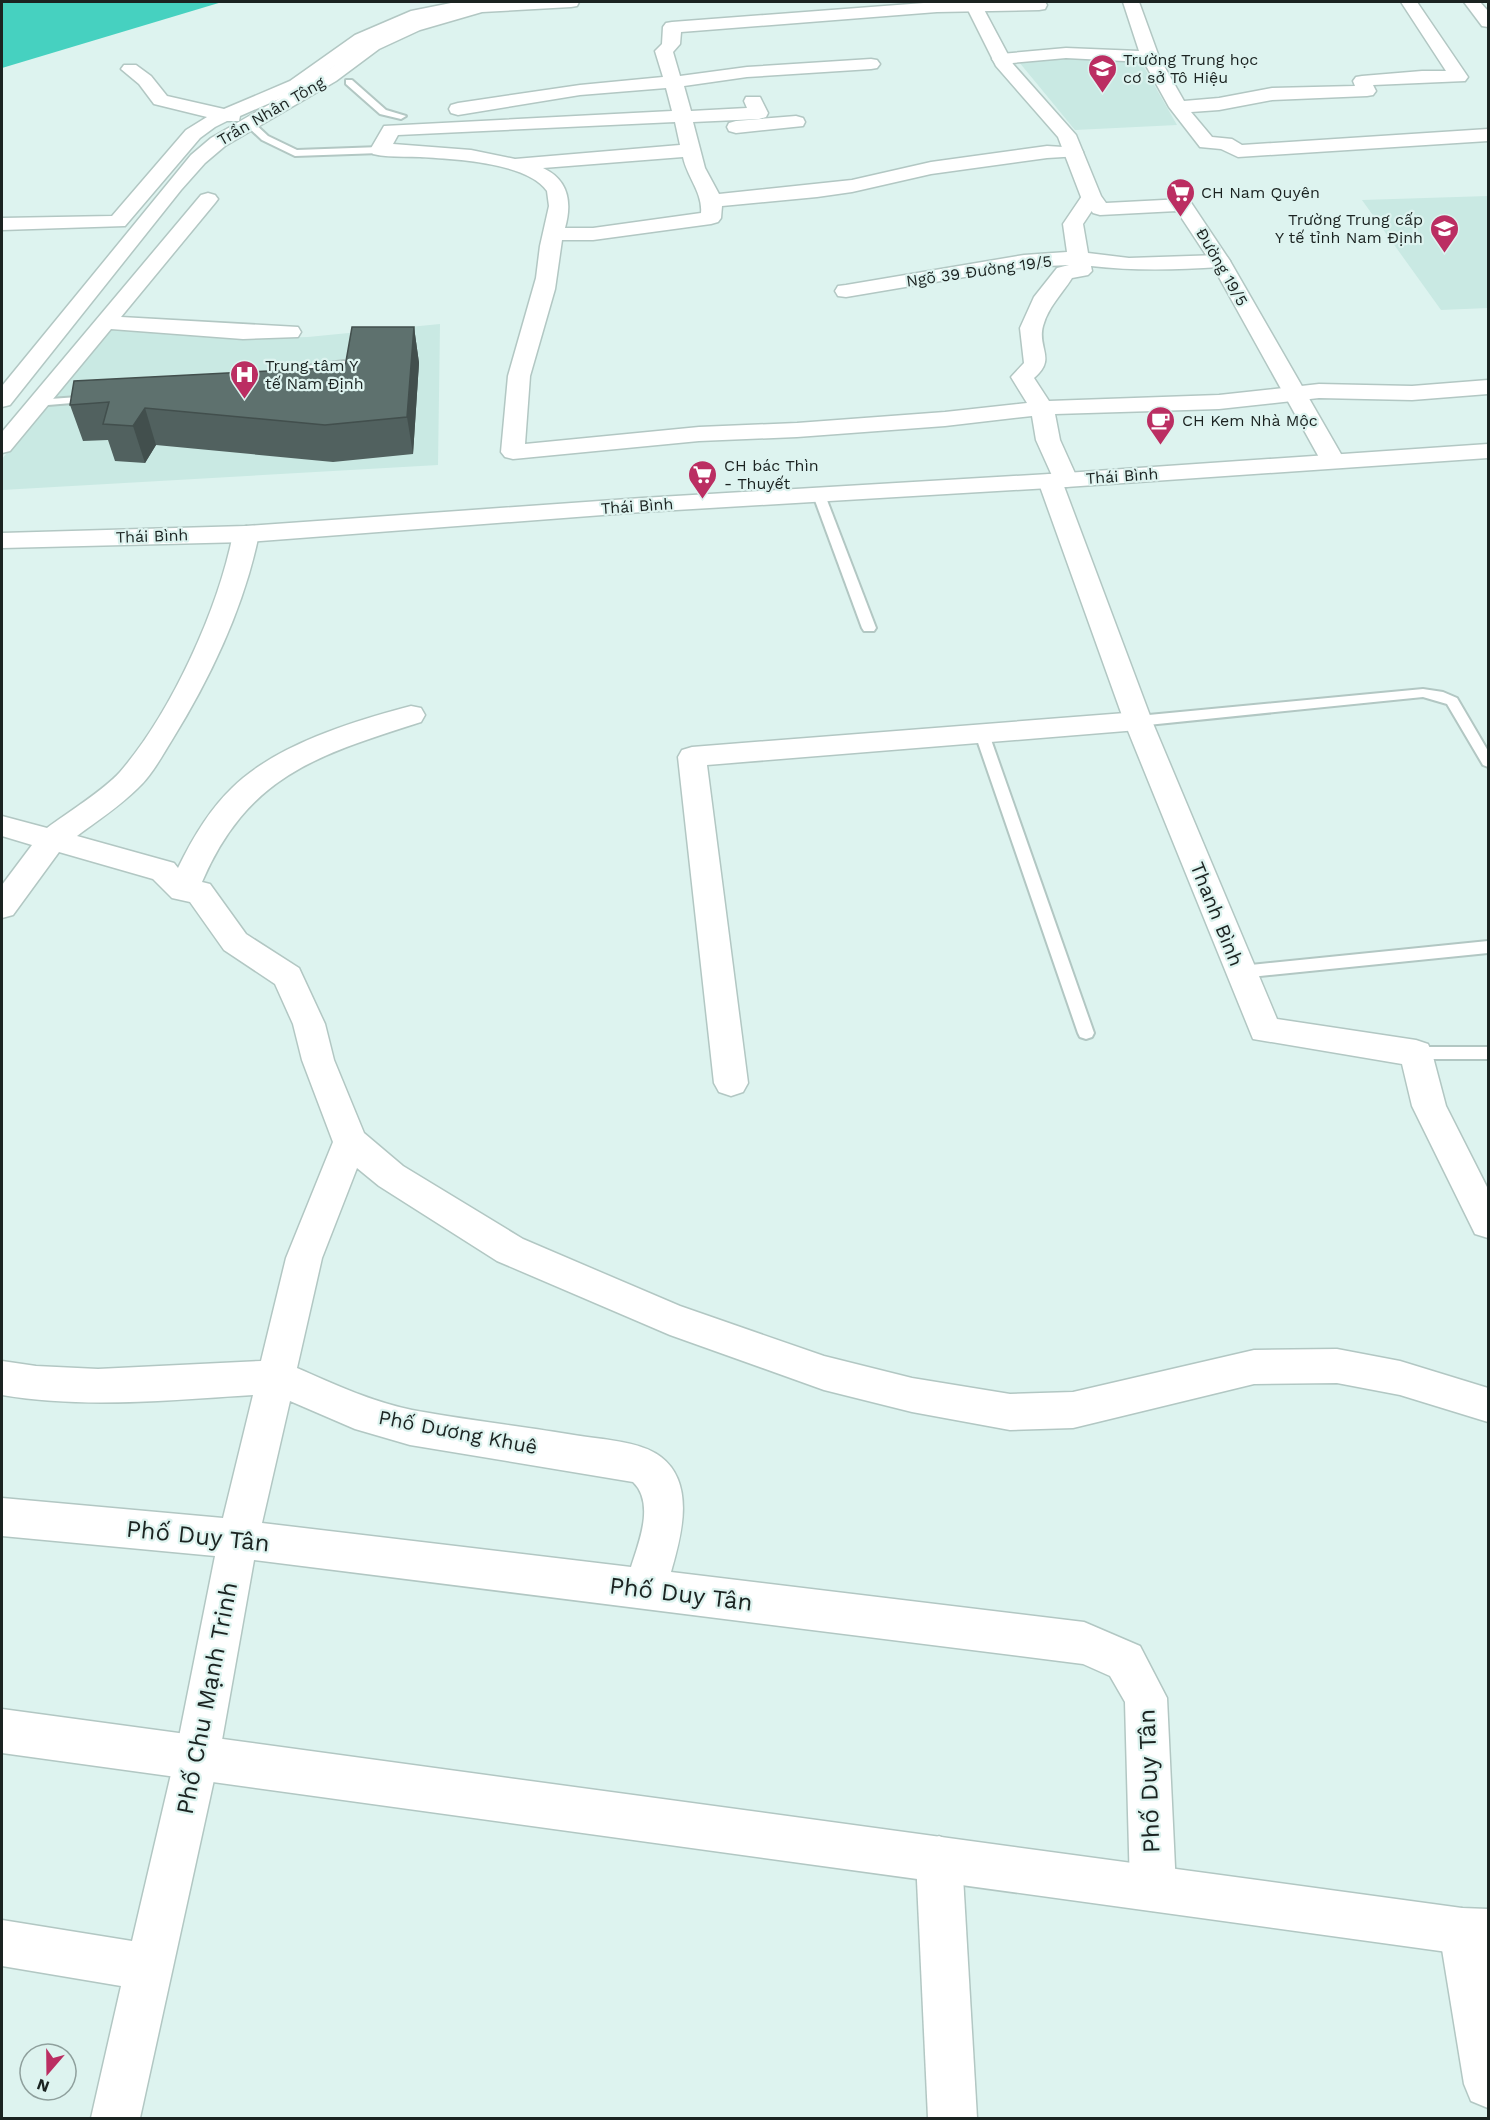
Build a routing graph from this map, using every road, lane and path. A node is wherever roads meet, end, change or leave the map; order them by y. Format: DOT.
graph roads {
  1 [pos="571,2"];
  2 [pos="1131,2"];
  3 [pos="1409,2"];
  4 [pos="1472,2"];
  5 [pos="480,3"];
  6 [pos="973,3"];
  7 [pos="1039,5"];
  8 [pos="1488,22"];
  9 [pos="1150,57"];
  10 [pos="1001,59"];
  11 [pos="871,64"];
  12 [pos="130,69"];
  13 [pos="349,82"];
  14 [pos="673,82"];
  15 [pos="753,101"];
  16 [pos="1178,107"];
  17 [pos="226,115"];
  18 [pos="401,116"];
  19 [pos="796,122"];
  20 [pos="250,124"];
  21 [pos="687,132"];
  22 [pos="1488,135"];
  23 [pos="522,142"];
  24 [pos="380,150"];
  25 [pos="1073,152"];
  26 [pos="512,165"];
  27 [pos="1091,197"];
  28 [pos="208,199"];
  29 [pos="712,201"];
  30 [pos="2,224"];
  31 [pos="553,234"];
  32 [pos="1079,258"];
  33 [pos="1220,261"];
  34 [pos="846,291"];
  35 [pos="107,322"];
  36 [pos="290,332"];
  37 [pos="280,387"];
  38 [pos="1488,387"];
  39 [pos="1295,393"];
  40 [pos="107,398"];
  41 [pos="2,400"];
  42 [pos="36,403"];
  43 [pos="1042,408"];
  44 [pos="2,446"];
  45 [pos="1488,451"];
  46 [pos="1333,461"];
  47 [pos="1058,480"];
  48 [pos="819,495"];
  49 [pos="246,534"];
  50 [pos="2,541"];
  51 [pos="869,628"];
  52 [pos="411,715"];
  53 [pos="1138,721"];
  54 [pos="981,734"];
  55 [pos="1488,762"];
  56 [pos="2,826"];
  57 [pos="52,840"];
  58 [pos="183,890"];
  59 [pos="2,907"];
  60 [pos="1488,947"];
  61 [pos="1241,972"];
  62 [pos="1086,1034"];
  63 [pos="1416,1053"];
  64 [pos="1488,1053"];
  65 [pos="731,1083"];
  66 [pos="350,1142"];
  67 [pos="1488,1223"];
  68 [pos="276,1377"];
  69 [pos="2,1378"];
  70 [pos="1488,1405"];
  71 [pos="2,1517"];
  72 [pos="238,1539"];
  73 [pos="645,1590"];
  74 [pos="2,1731"];
  75 [pos="197,1757"];
  76 [pos="939,1859"];
  77 [pos="1153,1888"];
  78 [pos="1475,1931"];
  79 [pos="2,1943"];
  80 [pos="149,1967"];
  81 [pos="1488,2085"];
  82 [pos="115,2118"];
  83 [pos="952,2118"];
  1 -- 5 [label="street, Trần Nhân Tông"];
  2 -- 9 [label="street"];
  3 -- 16 [label="street"];
  4 -- 8 [label="street"];
  5 -- 17 [label="street"];
  5 -- 20 [label="street, Trần Nhân Tông"];
  6 -- 7 [label="street"];
  6 -- 10 [label="street"];
  6 -- 14 [label="street"];
  9 -- 10 [label="street"];
  9 -- 16 [label="street"];
  10 -- 25 [label="street"];
  11 -- 14 [label="street"];
  12 -- 17 [label="street"];
  13 -- 18 [label="lane"];
  14 -- 18 [label="street"];
  14 -- 21 [label="street"];
  15 -- 21 [label="street"];
  16 -- 22 [label="street"];
  17 -- 20 [label="street"];
  17 -- 30 [label="street"];
  19 -- 21 [label="street"];
  20 -- 24 [label="lane"];
  20 -- 41 [label="street, Trần Nhân Tông"];
  21 -- 23 [label="street"];
  21 -- 24 [label="street"];
  21 -- 26 [label="street"];
  21 -- 29 [label="street"];
  24 -- 26 [label="street"];
  25 -- 27 [label="street"];
  25 -- 29 [label="street"];
  26 -- 31 [label="street"];
  27 -- 32 [label="street"];
  27 -- 33 [label="street, Đường 19/5"];
  28 -- 35 [label="street"];
  29 -- 31 [label="street"];
  31 -- 43 [label="street"];
  32 -- 33 [label="street, Ngõ 39 Đường 19/5"];
  32 -- 34 [label="street, Ngõ 39 Đường 19/5"];
  32 -- 43 [label="street"];
  33 -- 39 [label="street, Đường 19/5"];
  35 -- 36 [label="street"];
  35 -- 42 [label="street"];
  37 -- 37 [label="lane"];
  38 -- 39 [label="street"];
  39 -- 43 [label="street"];
  39 -- 46 [label="street, Đường 19/5"];
  40 -- 42 [label="lane"];
  42 -- 44 [label="street"];
  43 -- 47 [label="street, Thanh Bình"];
  45 -- 46 [label="street, Thái Bình"];
  46 -- 47 [label="street, Thái Bình"];
  47 -- 48 [label="street, Thái Bình"];
  47 -- 53 [label="street, Thanh Bình"];
  48 -- 49 [label="street, Thái Bình"];
  48 -- 51 [label="lane"];
  49 -- 50 [label="street, Thái Bình"];
  49 -- 57 [label="street"];
  52 -- 58 [label="street"];
  53 -- 54 [label="street"];
  53 -- 55 [label="lane"];
  53 -- 61 [label="street, Thanh Bình"];
  54 -- 62 [label="lane"];
  54 -- 65 [label="street"];
  56 -- 57 [label="street"];
  57 -- 58 [label="street"];
  57 -- 59 [label="street"];
  58 -- 66 [label="street"];
  60 -- 61 [label="lane"];
  61 -- 63 [label="street, Thanh Bình"];
  63 -- 64 [label="lane"];
  63 -- 67 [label="street"];
  66 -- 68 [label="street, Phố Chu Mạnh Trinh"];
  66 -- 70 [label="street"];
  68 -- 69 [label="street, Phố Dương Khuê"];
  68 -- 72 [label="street, Phố Chu Mạnh Trinh"];
  68 -- 73 [label="street, Phố Dương Khuê"];
  71 -- 72 [label="street, Phố Duy Tân"];
  72 -- 73 [label="street, Phố Duy Tân"];
  72 -- 75 [label="street, Phố Chu Mạnh Trinh"];
  73 -- 77 [label="street, Phố Duy Tân"];
  74 -- 75 [label="street"];
  75 -- 76 [label="street"];
  75 -- 80 [label="street, Phố Chu Mạnh Trinh"];
  76 -- 77 [label="street"];
  76 -- 83 [label="street"];
  77 -- 78 [label="street"];
  78 -- 81 [label="street"];
  79 -- 80 [label="street"];
  80 -- 82 [label="street, Phố Chu Mạnh Trinh"];
}
